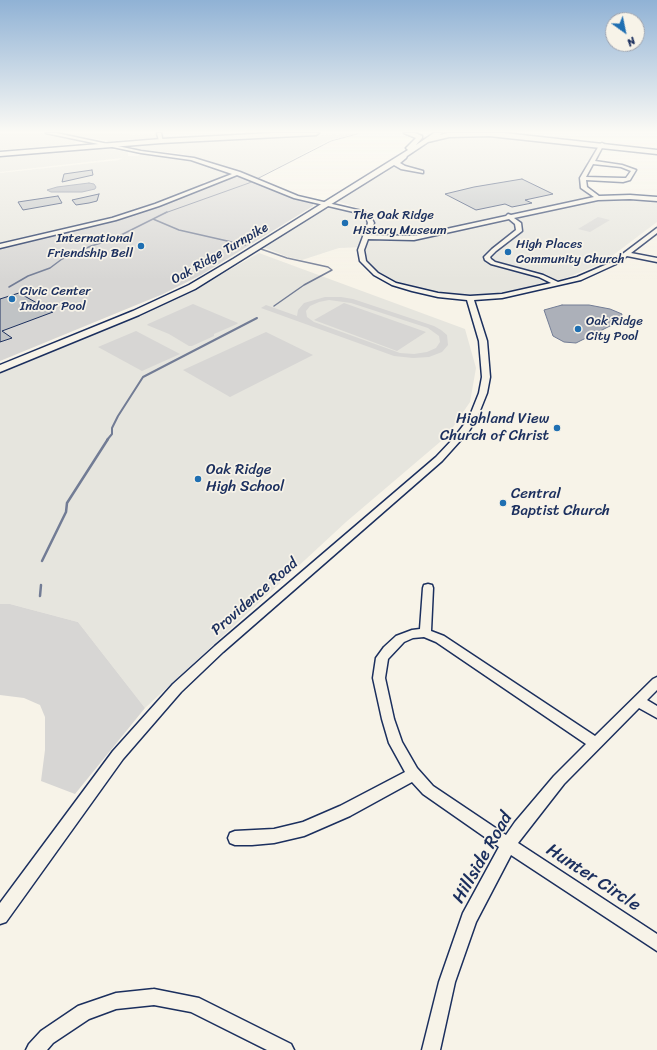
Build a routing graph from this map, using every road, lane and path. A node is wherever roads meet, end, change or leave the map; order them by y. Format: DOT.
graph roads {
  1 [pos="215,182"];
  2 [pos="262,182"];
  3 [pos="357,182"];
  4 [pos="360,182"];
  5 [pos="364,182"];
  6 [pos="583,182"];
  7 [pos="353,187"];
  8 [pos="598,198"];
  9 [pos="657,199"];
  10 [pos="324,203"];
  11 [pos="508,216"];
  12 [pos="657,230"];
  13 [pos="366,237"];
  14 [pos="0,246"];
  15 [pos="626,254"];
  16 [pos="657,260"];
  17 [pos="558,284"];
  18 [pos="470,298"];
  19 [pos="0,363"];
  20 [pos="0,369"];
  21 [pos="428,588"];
  22 [pos="425,633"];
  23 [pos="657,682"];
  24 [pos="639,700"];
  25 [pos="657,713"];
  26 [pos="595,743"];
  27 [pos="413,774"];
  28 [pos="235,838"];
  29 [pos="508,845"];
  30 [pos="0,916"];
  31 [pos="657,943"];
  32 [pos="35,1050"];
  33 [pos="286,1050"];
  34 [pos="432,1050"];
  1 -- 14 [label="street"];
  2 -- 10 [label="street"];
  3 -- 10 [label="highway, Oak Ridge Turnpike"];
  4 -- 7 [label="highway, Oak Ridge Turnpike"];
  5 -- 7 [label="highway"];
  6 -- 8 [label="street"];
  7 -- 10 [label="highway, Oak Ridge Turnpike"];
  8 -- 9 [label="street"];
  8 -- 11 [label="street"];
  10 -- 13 [label="street"];
  10 -- 19 [label="highway, Oak Ridge Turnpike"];
  10 -- 20 [label="highway, Oak Ridge Turnpike"];
  11 -- 13 [label="street"];
  11 -- 17 [label="street"];
  12 -- 15 [label="street"];
  13 -- 18 [label="street"];
  15 -- 16 [label="street"];
  15 -- 17 [label="street"];
  17 -- 18 [label="street"];
  18 -- 30 [label="street, Providence Road"];
  21 -- 22 [label="street"];
  22 -- 26 [label="street"];
  22 -- 27 [label="street, Hunter Circle"];
  23 -- 24 [label="street, Hillside Road"];
  24 -- 25 [label="street"];
  24 -- 26 [label="street, Hillside Road"];
  26 -- 29 [label="street, Hillside Road"];
  27 -- 28 [label="street"];
  27 -- 29 [label="street, Hunter Circle"];
  29 -- 31 [label="street, Hunter Circle"];
  29 -- 34 [label="street, Hillside Road"];
  32 -- 33 [label="street"];
}
